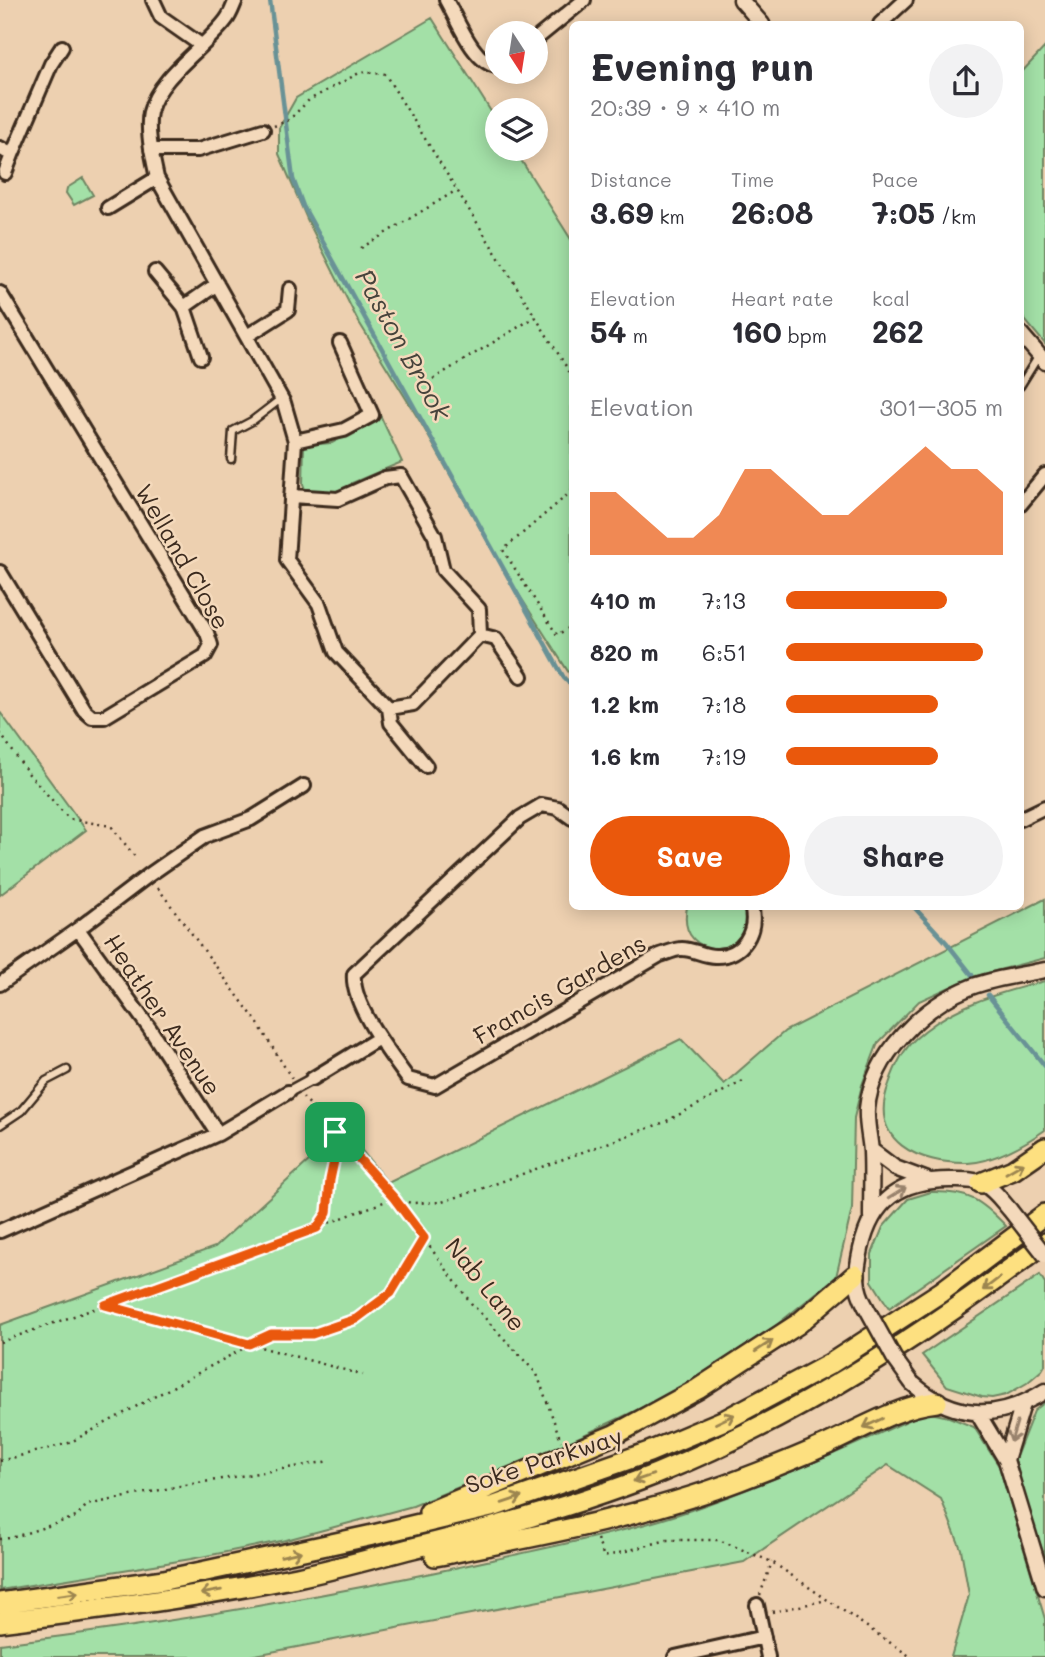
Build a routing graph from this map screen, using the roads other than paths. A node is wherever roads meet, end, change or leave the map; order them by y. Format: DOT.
graph roads {
  1 [pos="153,0"];
  2 [pos="236,0"];
  3 [pos="446,0"];
  4 [pos="584,0"];
  5 [pos="741,0"];
  6 [pos="905,0"];
  7 [pos="759,21"];
  8 [pos="888,21"];
  9 [pos="548,29"];
  10 [pos="201,45"];
  11 [pos="62,47"];
  12 [pos="485,63"];
  13 [pos="263,130"];
  14 [pos="0,148"];
  15 [pos="151,150"];
  16 [pos="12,155"];
  17 [pos="5,173"];
  18 [pos="157,178"];
  19 [pos="108,208"];
  20 [pos="155,272"];
  21 [pos="217,284"];
  22 [pos="290,289"];
  23 [pos="0,293"];
  24 [pos="184,307"];
  25 [pos="247,336"];
  26 [pos="1024,338"];
  27 [pos="340,344"];
  28 [pos="201,357"];
  29 [pos="1042,359"];
  30 [pos="1024,381"];
  31 [pos="282,398"];
  32 [pos="295,441"];
  33 [pos="230,458"];
  34 [pos="1045,475"];
  35 [pos="291,496"];
  36 [pos="1024,500"];
  37 [pos="0,572"];
  38 [pos="480,635"];
  39 [pos="521,676"];
  40 [pos="389,708"];
  41 [pos="426,766"];
  42 [pos="304,786"];
  43 [pos="1045,807"];
  44 [pos="569,816"];
  45 [pos="1024,817"];
  46 [pos="752,910"];
  47 [pos="78,929"];
  48 [pos="1045,970"];
  49 [pos="0,984"];
  50 [pos="379,1038"];
  51 [pos="67,1070"];
  52 [pos="312,1079"];
  53 [pos="293,1089"];
  54 [pos="0,1125"];
  55 [pos="218,1134"];
  56 [pos="1045,1148"];
  57 [pos="871,1150"];
  58 [pos="930,1181"];
  59 [pos="981,1183"];
  60 [pos="1045,1214"];
  61 [pos="871,1217"];
  62 [pos="0,1231"];
  63 [pos="1045,1243"];
  64 [pos="1045,1255"];
  65 [pos="855,1275"];
  66 [pos="1045,1391"];
  67 [pos="937,1402"];
  68 [pos="1023,1404"];
  69 [pos="977,1412"];
  70 [pos="1006,1460"];
  71 [pos="373,1535"];
  72 [pos="297,1577"];
  73 [pos="1045,1588"];
  74 [pos="0,1603"];
  75 [pos="758,1610"];
  76 [pos="0,1622"];
  77 [pos="764,1637"];
  78 [pos="675,1657"];
  79 [pos="768,1657"];
  1 -- 10 [label="street"];
  2 -- 10 [label="street"];
  3 -- 12 [label="street"];
  4 -- 9 [label="street"];
  5 -- 7 [label="street"];
  6 -- 8 [label="street"];
  10 -- 15 [label="street"];
  11 -- 16 [label="street"];
  13 -- 15 [label="street"];
  14 -- 16 [label="street"];
  15 -- 18 [label="street"];
  16 -- 17 [label="street"];
  18 -- 19 [label="street"];
  18 -- 21 [label="street"];
  20 -- 24 [label="street"];
  21 -- 24 [label="street"];
  21 -- 25 [label="street"];
  22 -- 25 [label="street"];
  23 -- 37 [label="street, Welland Close"];
  24 -- 28 [label="street"];
  25 -- 31 [label="street"];
  26 -- 29 [label="street"];
  27 -- 32 [label="street"];
  29 -- 30 [label="lane"];
  31 -- 32 [label="street"];
  31 -- 33 [label="lane"];
  32 -- 35 [label="street"];
  34 -- 36 [label="street"];
  35 -- 38 [label="street"];
  35 -- 40 [label="street"];
  38 -- 39 [label="street"];
  38 -- 40 [label="street"];
  40 -- 41 [label="street"];
  42 -- 47 [label="street"];
  43 -- 45 [label="street"];
  44 -- 50 [label="street, Francis Gardens"];
  46 -- 50 [label="street, Francis Gardens"];
  47 -- 49 [label="street, Heather Avenue"];
  47 -- 55 [label="street, Heather Avenue"];
  48 -- 57 [label="street"];
  50 -- 52 [label="street"];
  51 -- 54 [label="lane"];
  52 -- 53 [label="street"];
  53 -- 55 [label="street"];
  55 -- 62 [label="street"];
  59 -- 56 [label="highway, one-way"];
  57 -- 58 [label="street"];
  57 -- 61 [label="street"];
  58 -- 59 [label="street"];
  61 -- 58 [label="street, one-way"];
  59 -- 64 [label="street, bridge"];
  71 -- 60 [label="highway, Soke Parkway, one-way"];
  61 -- 65 [label="street"];
  63 -- 72 [label="highway, Soke Parkway, one-way"];
  65 -- 67 [label="street, bridge"];
  71 -- 65 [label="highway, one-way"];
  66 -- 68 [label="street"];
  67 -- 69 [label="street"];
  67 -- 72 [label="highway, one-way"];
  68 -- 69 [label="street"];
  68 -- 70 [label="street, one-way"];
  69 -- 70 [label="street"];
  70 -- 73 [label="street"];
  74 -- 71 [label="highway, Soke Parkway, one-way"];
  72 -- 76 [label="highway, Soke Parkway, one-way"];
  75 -- 77 [label="street"];
  77 -- 78 [label="street"];
  77 -- 79 [label="street"];
}
